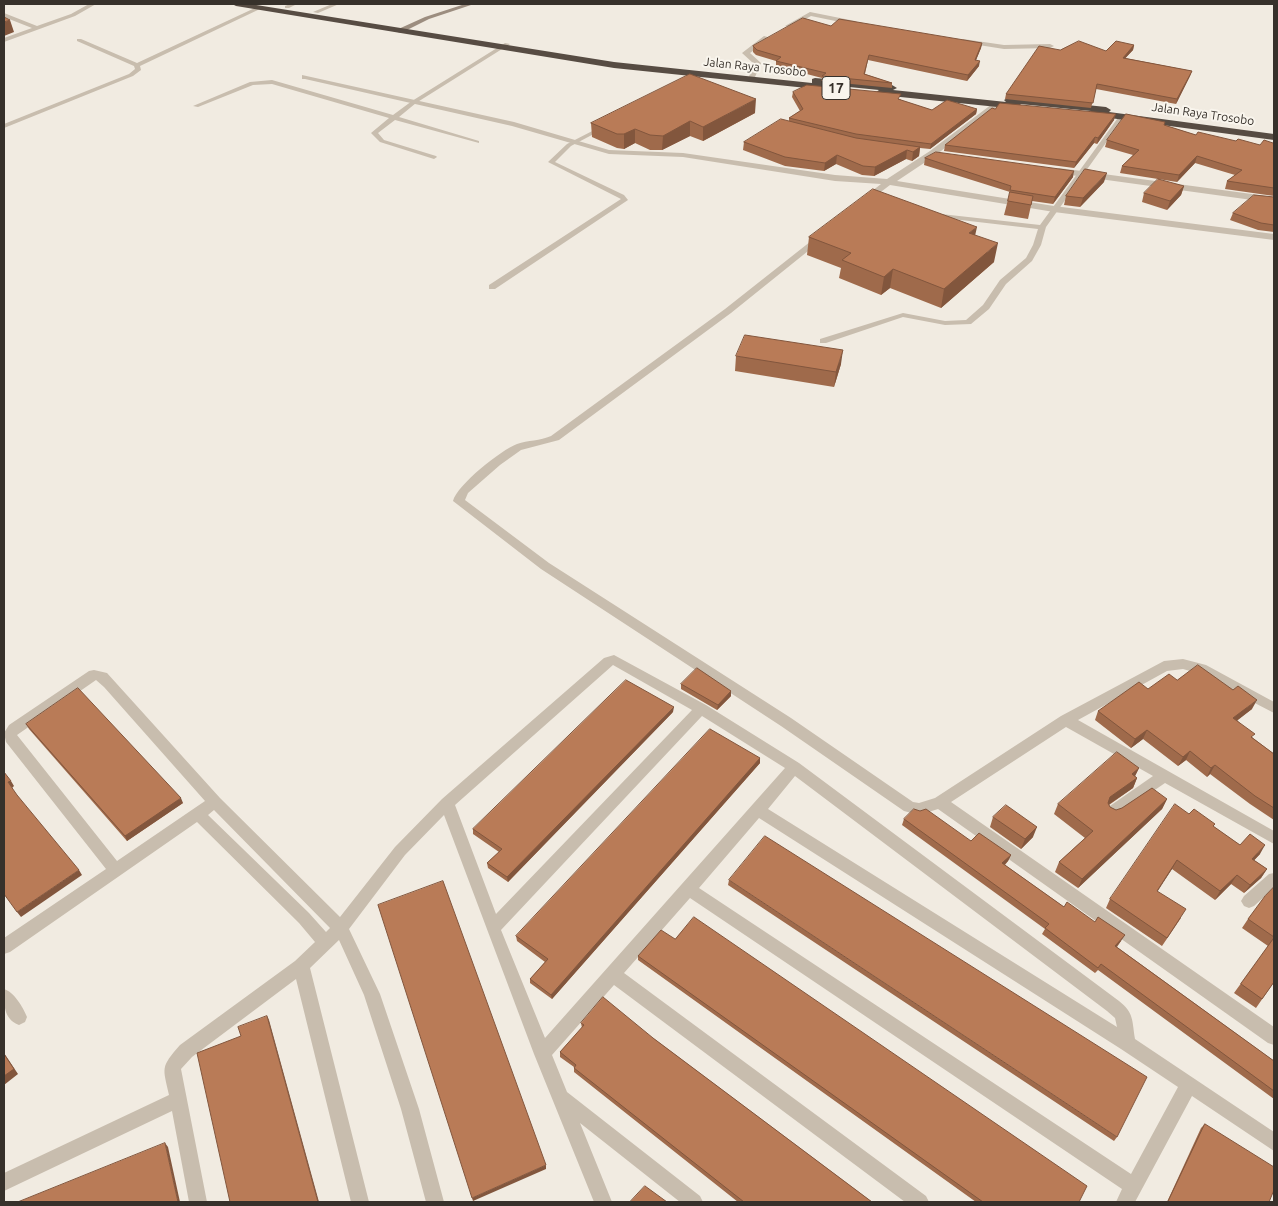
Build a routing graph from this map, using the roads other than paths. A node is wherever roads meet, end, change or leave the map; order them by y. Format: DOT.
graph roads {
  1 [pos="93,4"];
  2 [pos="236,4"];
  3 [pos="269,4"];
  4 [pos="471,4"];
  5 [pos="292,5"];
  6 [pos="334,5"];
  7 [pos="259,8"];
  8 [pos="320,10"];
  9 [pos="4,15"];
  10 [pos="867,25"];
  11 [pos="406,27"];
  12 [pos="37,28"];
  13 [pos="781,30"];
  14 [pos="773,35"];
  15 [pos="958,39"];
  16 [pos="4,40"];
  17 [pos="79,40"];
  18 [pos="504,46"];
  19 [pos="1050,46"];
  20 [pos="137,65"];
  21 [pos="754,71"];
  22 [pos="305,77"];
  23 [pos="414,102"];
  24 [pos="1009,102"];
  25 [pos="996,104"];
  26 [pos="196,106"];
  27 [pos="1122,116"];
  28 [pos="393,118"];
  29 [pos="610,124"];
  30 [pos="4,126"];
  31 [pos="1274,131"];
  32 [pos="1274,136"];
  33 [pos="478,142"];
  34 [pos="573,143"];
  35 [pos="915,151"];
  36 [pos="933,153"];
  37 [pos="943,154"];
  38 [pos="434,157"];
  39 [pos="1050,170"];
  40 [pos="1080,174"];
  41 [pos="885,185"];
  42 [pos="1274,200"];
  43 [pos="858,206"];
  44 [pos="1052,212"];
  45 [pos="926,214"];
  46 [pos="1042,227"];
  47 [pos="828,230"];
  48 [pos="1274,237"];
  49 [pos="492,287"];
  50 [pos="823,340"];
  51 [pos="1274,708"];
  52 [pos="701,709"];
  53 [pos="1066,720"];
  54 [pos="794,768"];
  55 [pos="1165,776"];
  56 [pos="215,802"];
  57 [pos="447,802"];
  58 [pos="940,802"];
  59 [pos="758,810"];
  60 [pos="1112,812"];
  61 [pos="198,814"];
  62 [pos="1274,838"];
  63 [pos="116,871"];
  64 [pos="1274,879"];
  65 [pos="687,888"];
  66 [pos="1249,901"];
  67 [pos="341,928"];
  68 [pos="493,928"];
  69 [pos="5,943"];
  70 [pos="325,943"];
  71 [pos="301,966"];
  72 [pos="612,974"];
  73 [pos="4,996"];
  74 [pos="19,1017"];
  75 [pos="1274,1037"];
  76 [pos="1127,1043"];
  77 [pos="542,1054"];
  78 [pos="1189,1084"];
  79 [pos="562,1098"];
  80 [pos="177,1100"];
  81 [pos="1274,1142"];
  82 [pos="4,1182"];
  83 [pos="1133,1186"];
  84 [pos="198,1202"];
  85 [pos="360,1202"];
  86 [pos="435,1202"];
  87 [pos="603,1202"];
  88 [pos="694,1202"];
  89 [pos="920,1202"];
  90 [pos="1125,1202"];
  1 -- 12 [label="lane"];
  2 -- 7 [label="highway, Jalan Raya Trosobo / 17"];
  3 -- 5 [label="highway, Jalan Raya Trosobo / 17"];
  4 -- 11 [label="main road"];
  5 -- 8 [label="highway, Jalan Raya Trosobo / 17"];
  6 -- 8 [label="lane"];
  7 -- 11 [label="highway, Jalan Raya Trosobo / 17"];
  7 -- 20 [label="lane"];
  8 -- 11 [label="highway, Jalan Raya Trosobo / 17"];
  9 -- 12 [label="lane"];
  10 -- 13 [label="street"];
  11 -- 18 [label="highway, Jalan Raya Trosobo / 17"];
  12 -- 16 [label="lane"];
  14 -- 21 [label="street"];
  15 -- 19 [label="street"];
  17 -- 20 [label="lane"];
  18 -- 21 [label="highway, Jalan Raya Trosobo / 17"];
  18 -- 23 [label="lane"];
  18 -- 25 [label="highway, Jalan Raya Trosobo / 17"];
  20 -- 30 [label="lane"];
  21 -- 24 [label="highway, Jalan Raya Trosobo / 17"];
  22 -- 23 [label="street"];
  23 -- 28 [label="lane"];
  23 -- 34 [label="street"];
  24 -- 25 [label="highway, Jalan Raya Trosobo / 17"];
  24 -- 27 [label="highway, Jalan Raya Trosobo / 17"];
  24 -- 31 [label="highway, Jalan Raya Trosobo / 17"];
  25 -- 36 [label="street"];
  26 -- 28 [label="lane"];
  27 -- 32 [label="highway, Jalan Raya Trosobo / 17"];
  27 -- 40 [label="lane"];
  28 -- 33 [label="lane"];
  28 -- 38 [label="lane"];
  29 -- 34 [label="lane"];
  34 -- 41 [label="street"];
  34 -- 49 [label="lane"];
  35 -- 36 [label="street"];
  36 -- 37 [label="street"];
  36 -- 41 [label="street"];
  39 -- 40 [label="street"];
  40 -- 42 [label="street"];
  40 -- 44 [label="lane"];
  41 -- 43 [label="street"];
  41 -- 44 [label="street"];
  44 -- 46 [label="lane"];
  44 -- 48 [label="street"];
  45 -- 46 [label="lane"];
  46 -- 50 [label="lane"];
  47 -- 58 [label="street"];
  51 -- 53 [label="street"];
  52 -- 54 [label="street"];
  52 -- 57 [label="street"];
  52 -- 68 [label="street"];
  53 -- 55 [label="street"];
  53 -- 58 [label="street"];
  54 -- 59 [label="street"];
  54 -- 76 [label="street"];
  55 -- 60 [label="street"];
  55 -- 62 [label="street"];
  56 -- 61 [label="street"];
  56 -- 63 [label="street"];
  56 -- 67 [label="street"];
  57 -- 67 [label="street"];
  57 -- 68 [label="street"];
  58 -- 75 [label="street"];
  59 -- 65 [label="street"];
  59 -- 76 [label="street"];
  61 -- 63 [label="street"];
  61 -- 70 [label="street"];
  63 -- 69 [label="street"];
  64 -- 66 [label="street"];
  65 -- 72 [label="street"];
  65 -- 83 [label="street"];
  67 -- 70 [label="street"];
  67 -- 86 [label="street"];
  68 -- 77 [label="street"];
  70 -- 71 [label="street"];
  71 -- 80 [label="street"];
  71 -- 85 [label="street"];
  72 -- 77 [label="street"];
  72 -- 89 [label="street"];
  73 -- 74 [label="street"];
  76 -- 78 [label="street"];
  77 -- 79 [label="street"];
  78 -- 81 [label="street"];
  78 -- 83 [label="street"];
  79 -- 87 [label="street"];
  79 -- 88 [label="street"];
  80 -- 82 [label="street"];
  80 -- 84 [label="street"];
  83 -- 90 [label="street"];
}
